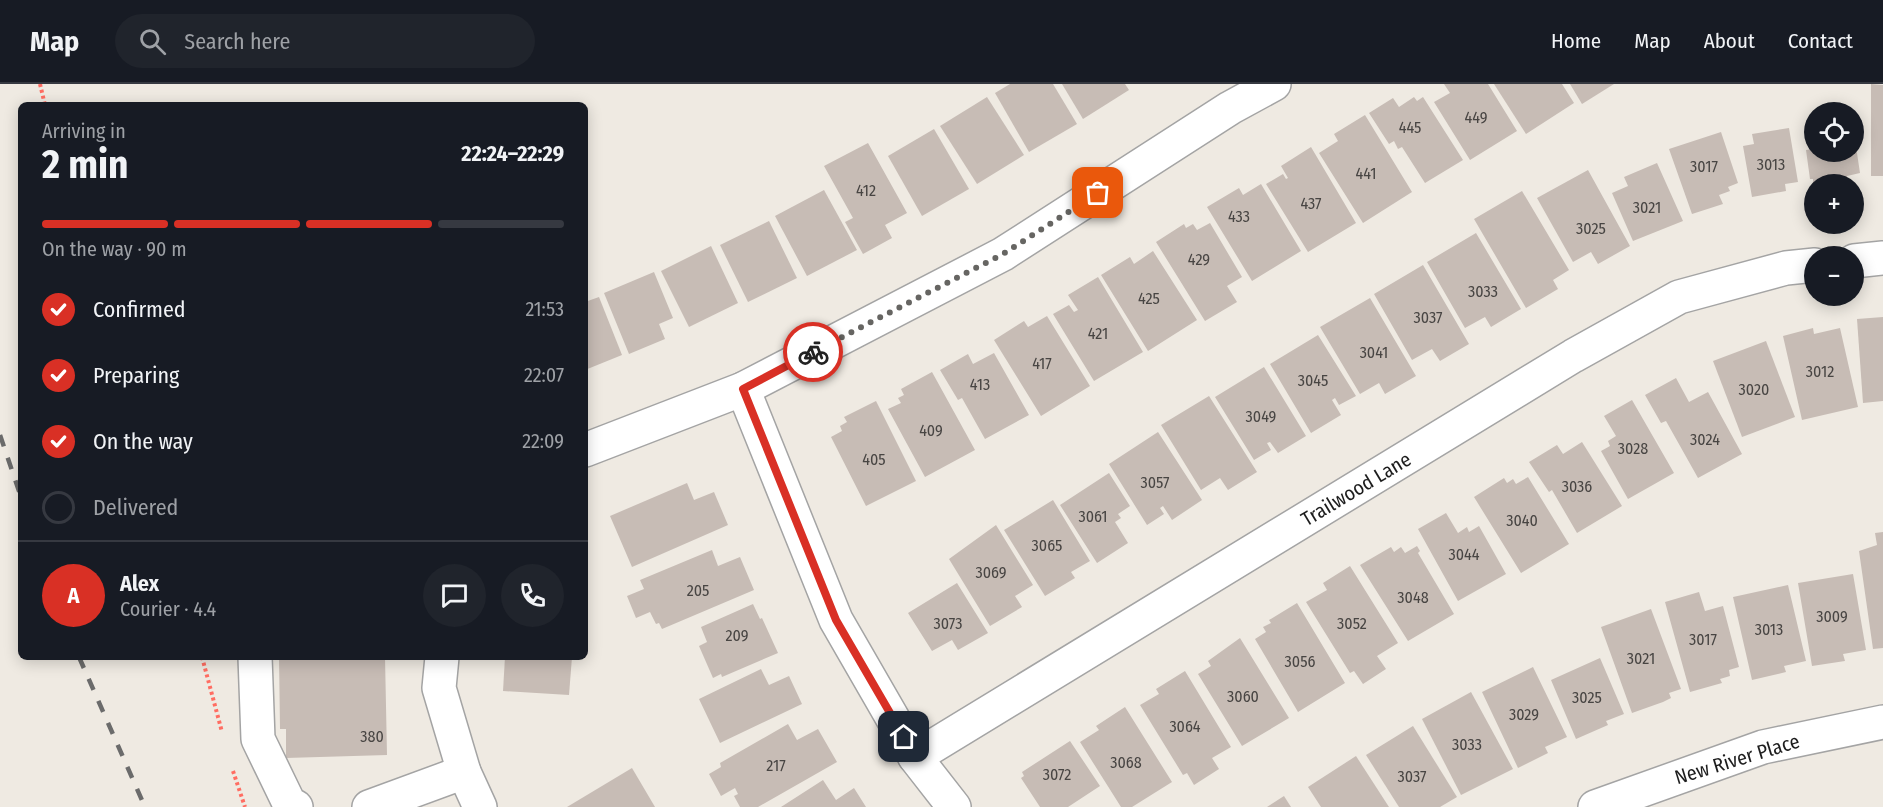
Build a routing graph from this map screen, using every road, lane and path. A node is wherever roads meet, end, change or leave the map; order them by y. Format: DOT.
graph roads {
  1 [pos="40,84"];
  2 [pos="1274,84"];
  3 [pos="44,102"];
  4 [pos="1883,258"];
  5 [pos="1864,260"];
  6 [pos="1804,266"];
  7 [pos="743,389"];
  8 [pos="588,449"];
  9 [pos="255,660"];
  10 [pos="442,660"];
  11 [pos="1883,722"];
  12 [pos="915,757"];
  13 [pos="464,772"];
  14 [pos="296,807"];
  15 [pos="369,807"];
  16 [pos="480,807"];
  17 [pos="954,807"];
  18 [pos="1595,807"];
  1 -- 3 [label="path"];
  2 -- 7 [label="street"];
  4 -- 5 [label="street"];
  6 -- 12 [label="street, Trailwood Lane"];
  7 -- 8 [label="street"];
  7 -- 12 [label="street"];
  9 -- 14 [label="street"];
  10 -- 13 [label="street"];
  11 -- 18 [label="street, New River Place"];
  12 -- 17 [label="street"];
  13 -- 15 [label="street"];
  13 -- 16 [label="street"];
}
